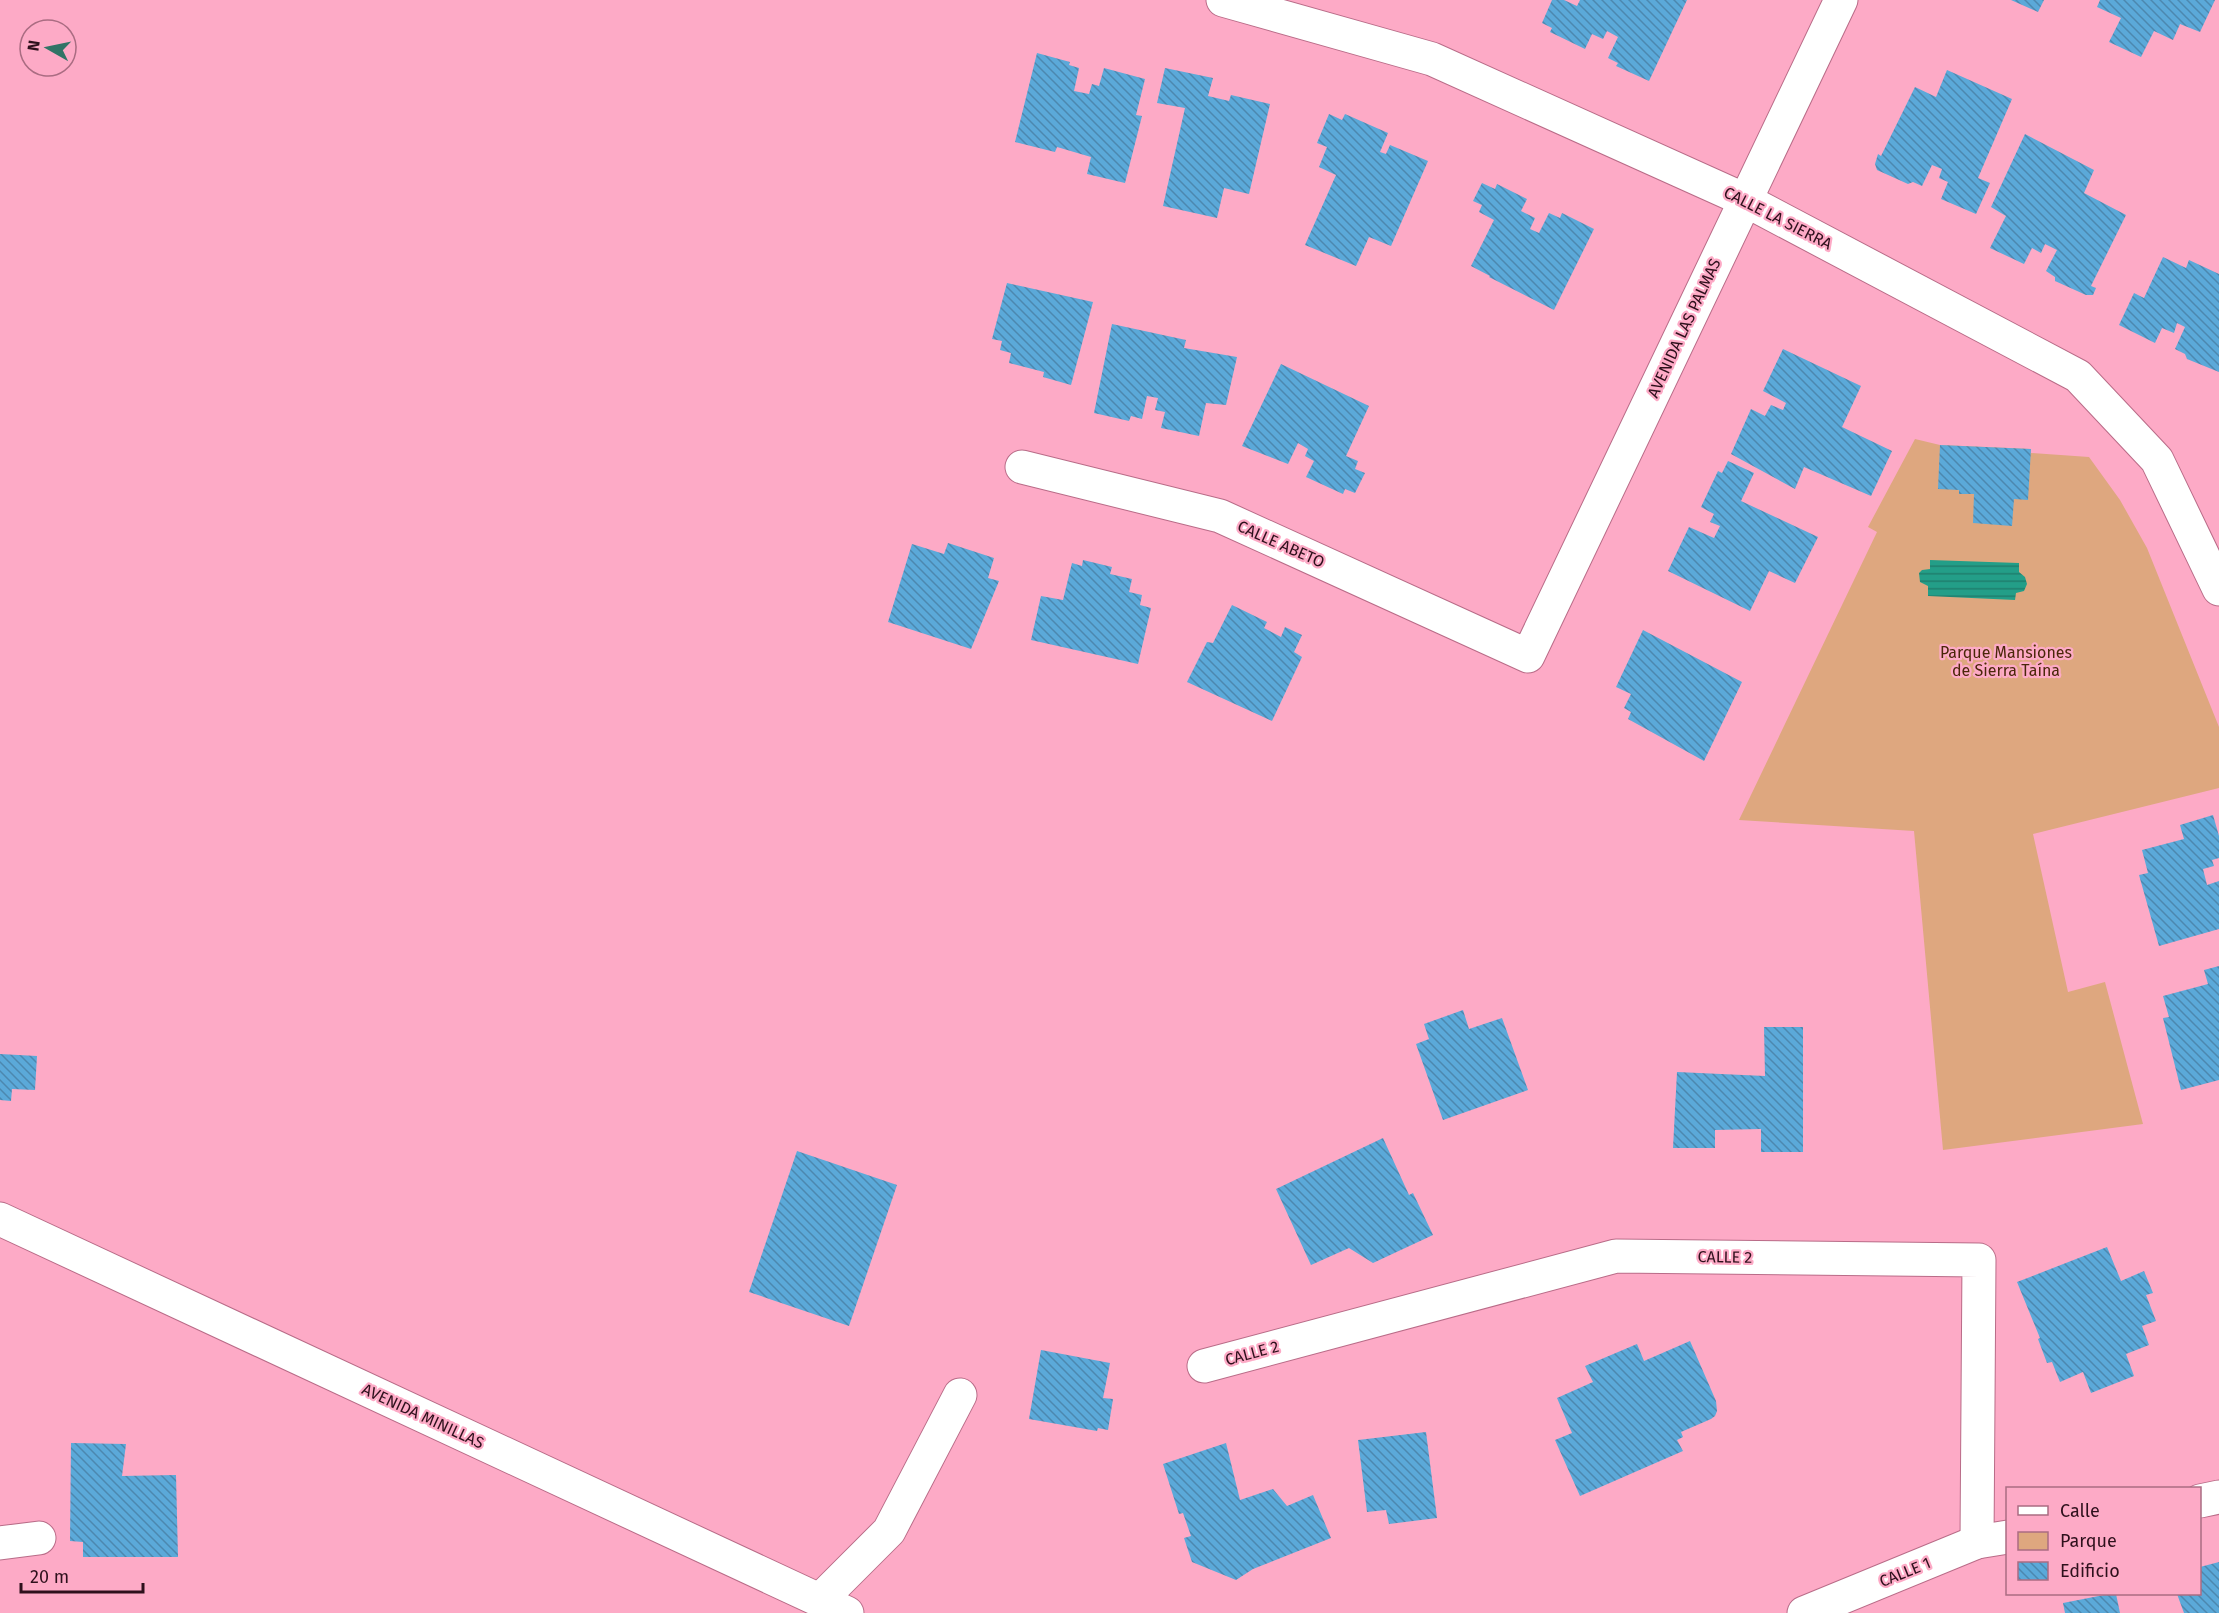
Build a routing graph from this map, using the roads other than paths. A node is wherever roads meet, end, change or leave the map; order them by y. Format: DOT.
graph roads {
  1 [pos="1223,0"];
  2 [pos="1841,0"];
  3 [pos="1745,200"];
  4 [pos="1022,467"];
  5 [pos="2219,589"];
  6 [pos="1528,656"];
  7 [pos="0,1219"];
  8 [pos="1204,1366"];
  9 [pos="960,1395"];
  10 [pos="2219,1497"];
  11 [pos="2201,1501"];
  12 [pos="39,1538"];
  13 [pos="1992,1540"];
  14 [pos="0,1543"];
  15 [pos="833,1607"];
  16 [pos="1804,1613"];
  1 -- 3 [label="street, CALLE LA SIERRA"];
  2 -- 3 [label="street, AVENIDA LAS PALMAS"];
  3 -- 5 [label="street, CALLE LA SIERRA"];
  3 -- 6 [label="street, AVENIDA LAS PALMAS"];
  4 -- 6 [label="street, CALLE ABETO"];
  7 -- 15 [label="street, AVENIDA MINILLAS"];
  8 -- 13 [label="street, CALLE 2"];
  9 -- 15 [label="street"];
  10 -- 11 [label="street"];
  12 -- 14 [label="street"];
  13 -- 16 [label="street, CALLE 1"];
}
